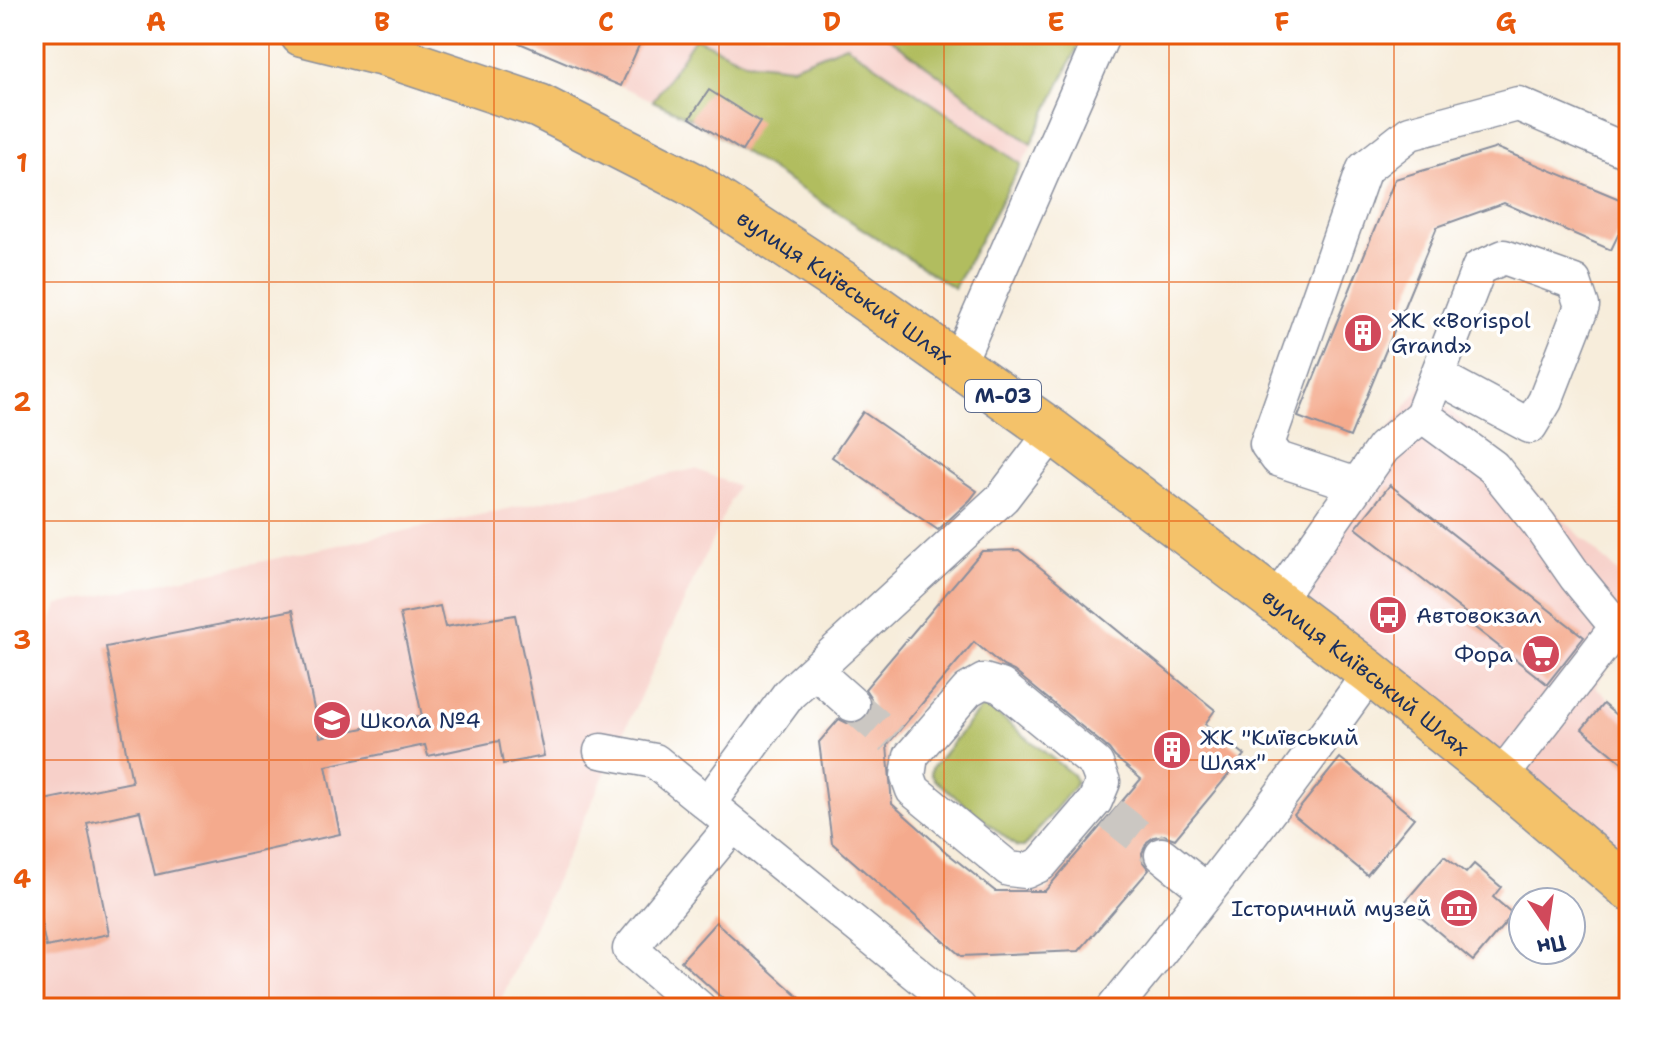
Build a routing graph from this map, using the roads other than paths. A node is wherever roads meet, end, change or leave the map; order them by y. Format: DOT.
graph roads {
  1 [pos="1103,34"];
  2 [pos="322,37"];
  3 [pos="1629,152"];
  4 [pos="958,364"];
  5 [pos="1437,376"];
  6 [pos="1422,415"];
  7 [pos="1053,432"];
  8 [pos="1357,485"];
  9 [pos="1276,601"];
  10 [pos="815,671"];
  11 [pos="1370,673"];
  12 [pos="852,704"];
  13 [pos="902,748"];
  14 [pos="601,751"];
  15 [pos="1500,778"];
  16 [pos="720,815"];
  17 [pos="1162,855"];
  18 [pos="1629,888"];
  19 [pos="1207,891"];
  20 [pos="699,1008"];
  21 [pos="959,1008"];
  22 [pos="1114,1008"];
  1 -- 4 [label="street"];
  2 -- 4 [label="highway, вулиця Київський Шлях / М-03"];
  3 -- 8 [label="street"];
  4 -- 7 [label="highway, вулиця Київський Шлях / М-03"];
  5 -- 5 [label="street"];
  5 -- 6 [label="street"];
  6 -- 8 [label="street"];
  6 -- 15 [label="street"];
  7 -- 9 [label="highway, вулиця Київський Шлях / М-03"];
  7 -- 10 [label="street"];
  8 -- 9 [label="street"];
  9 -- 11 [label="highway, вулиця Київський Шлях / М-03"];
  10 -- 12 [label="street"];
  10 -- 16 [label="street"];
  11 -- 15 [label="highway, вулиця Київський Шлях / М-03"];
  11 -- 19 [label="street"];
  13 -- 13 [label="street"];
  14 -- 16 [label="street"];
  15 -- 18 [label="highway, вулиця Київський Шлях / М-03"];
  16 -- 20 [label="street"];
  16 -- 21 [label="street"];
  17 -- 19 [label="street"];
  19 -- 22 [label="street"];
}
